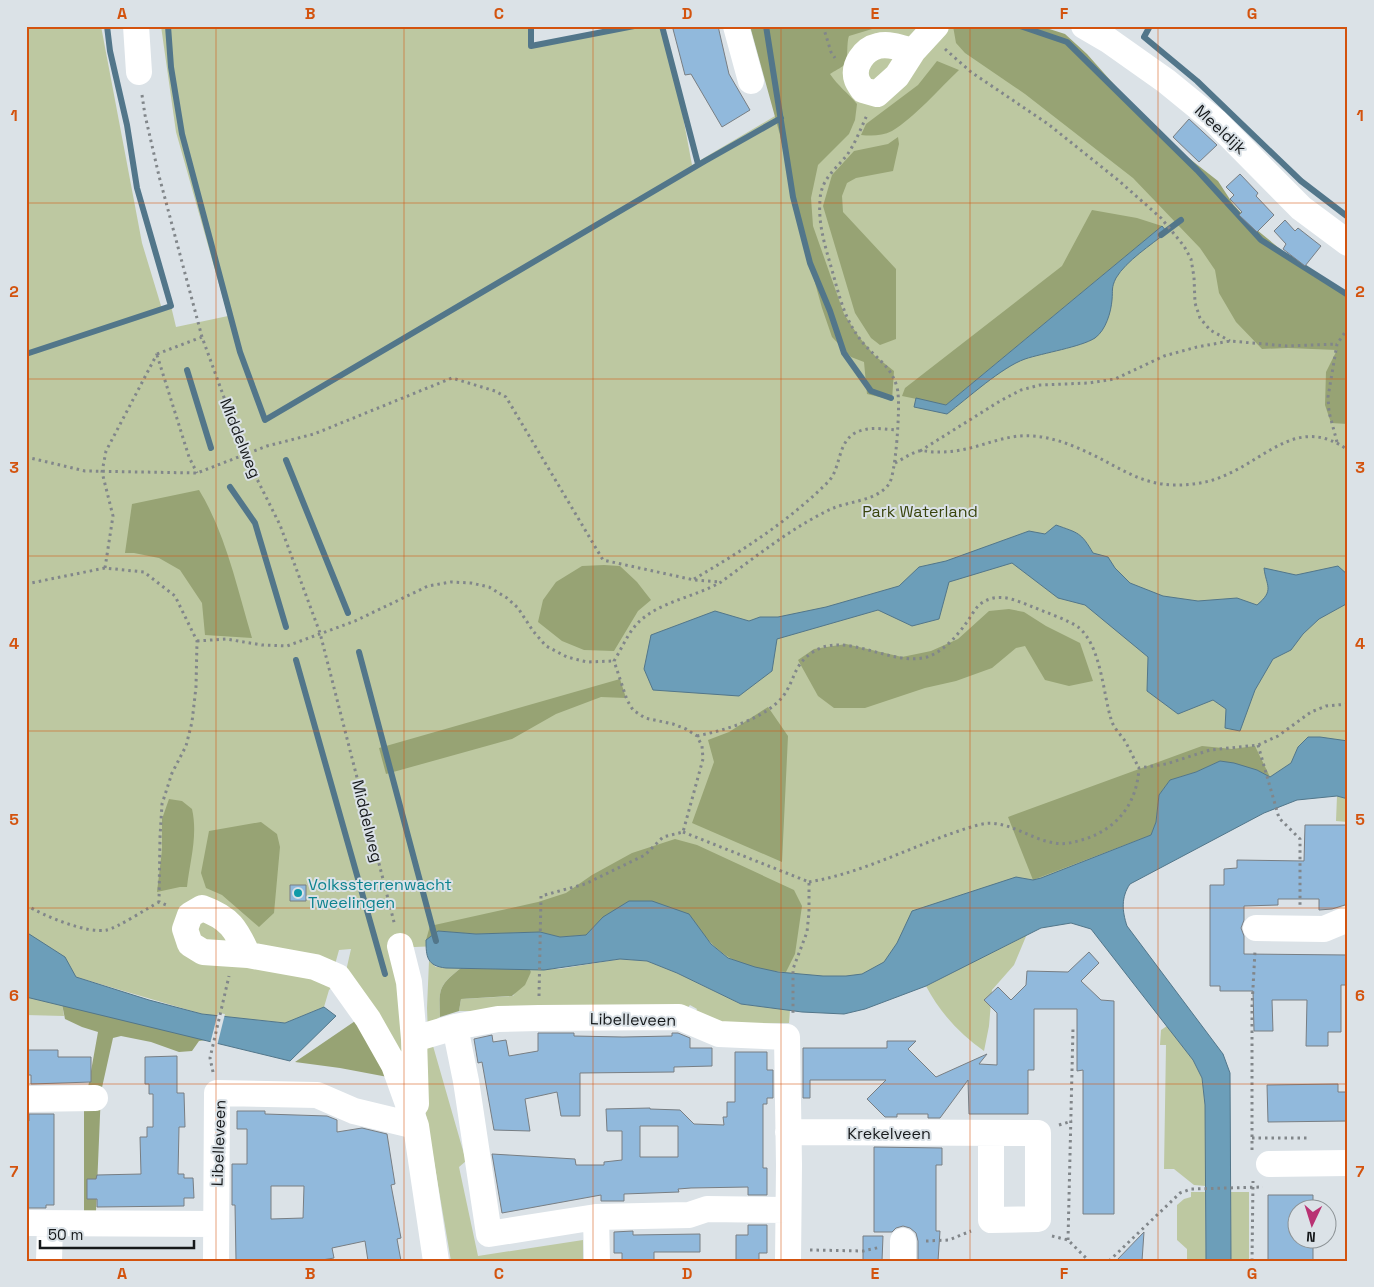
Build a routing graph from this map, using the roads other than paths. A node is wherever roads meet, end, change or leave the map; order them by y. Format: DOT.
graph roads {
  1 [pos="136,26"];
  2 [pos="736,26"];
  3 [pos="1084,26"];
  4 [pos="1113,33"];
  5 [pos="927,37"];
  6 [pos="138,72"];
  7 [pos="751,81"];
  8 [pos="1348,243"];
  9 [pos="1348,919"];
  10 [pos="1256,928"];
  11 [pos="400,946"];
  12 [pos="240,955"];
  13 [pos="455,1027"];
  14 [pos="414,1039"];
  15 [pos="95,1098"];
  16 [pos="26,1099"];
  17 [pos="416,1126"];
  18 [pos="788,1132"];
  19 [pos="990,1134"];
  20 [pos="1348,1163"];
  21 [pos="1258,1166"];
  22 [pos="788,1210"];
  23 [pos="596,1217"];
  24 [pos="38,1224"];
  25 [pos="216,1224"];
  26 [pos="788,1255"];
  27 [pos="49,1261"];
  28 [pos="216,1261"];
  29 [pos="436,1261"];
  30 [pos="597,1261"];
  1 -- 6 [label="street"];
  2 -- 7 [label="street"];
  3 -- 4 [label="street, Meeldijk"];
  4 -- 8 [label="street, Meeldijk"];
  5 -- 5 [label="street"];
  9 -- 10 [label="street"];
  11 -- 14 [label="street"];
  12 -- 12 [label="street"];
  12 -- 17 [label="street"];
  13 -- 14 [label="street, Libelleveen"];
  13 -- 18 [label="street, Libelleveen"];
  13 -- 23 [label="street"];
  14 -- 17 [label="street"];
  15 -- 16 [label="street"];
  17 -- 25 [label="street, Libelleveen"];
  17 -- 29 [label="street"];
  18 -- 19 [label="street, Krekelveen"];
  18 -- 22 [label="street, Libelleveen"];
  20 -- 21 [label="street"];
  22 -- 23 [label="street"];
  22 -- 26 [label="street, Libelleveen"];
  23 -- 30 [label="street"];
  24 -- 25 [label="street"];
  24 -- 27 [label="street"];
  25 -- 28 [label="street, Libelleveen"];
}
